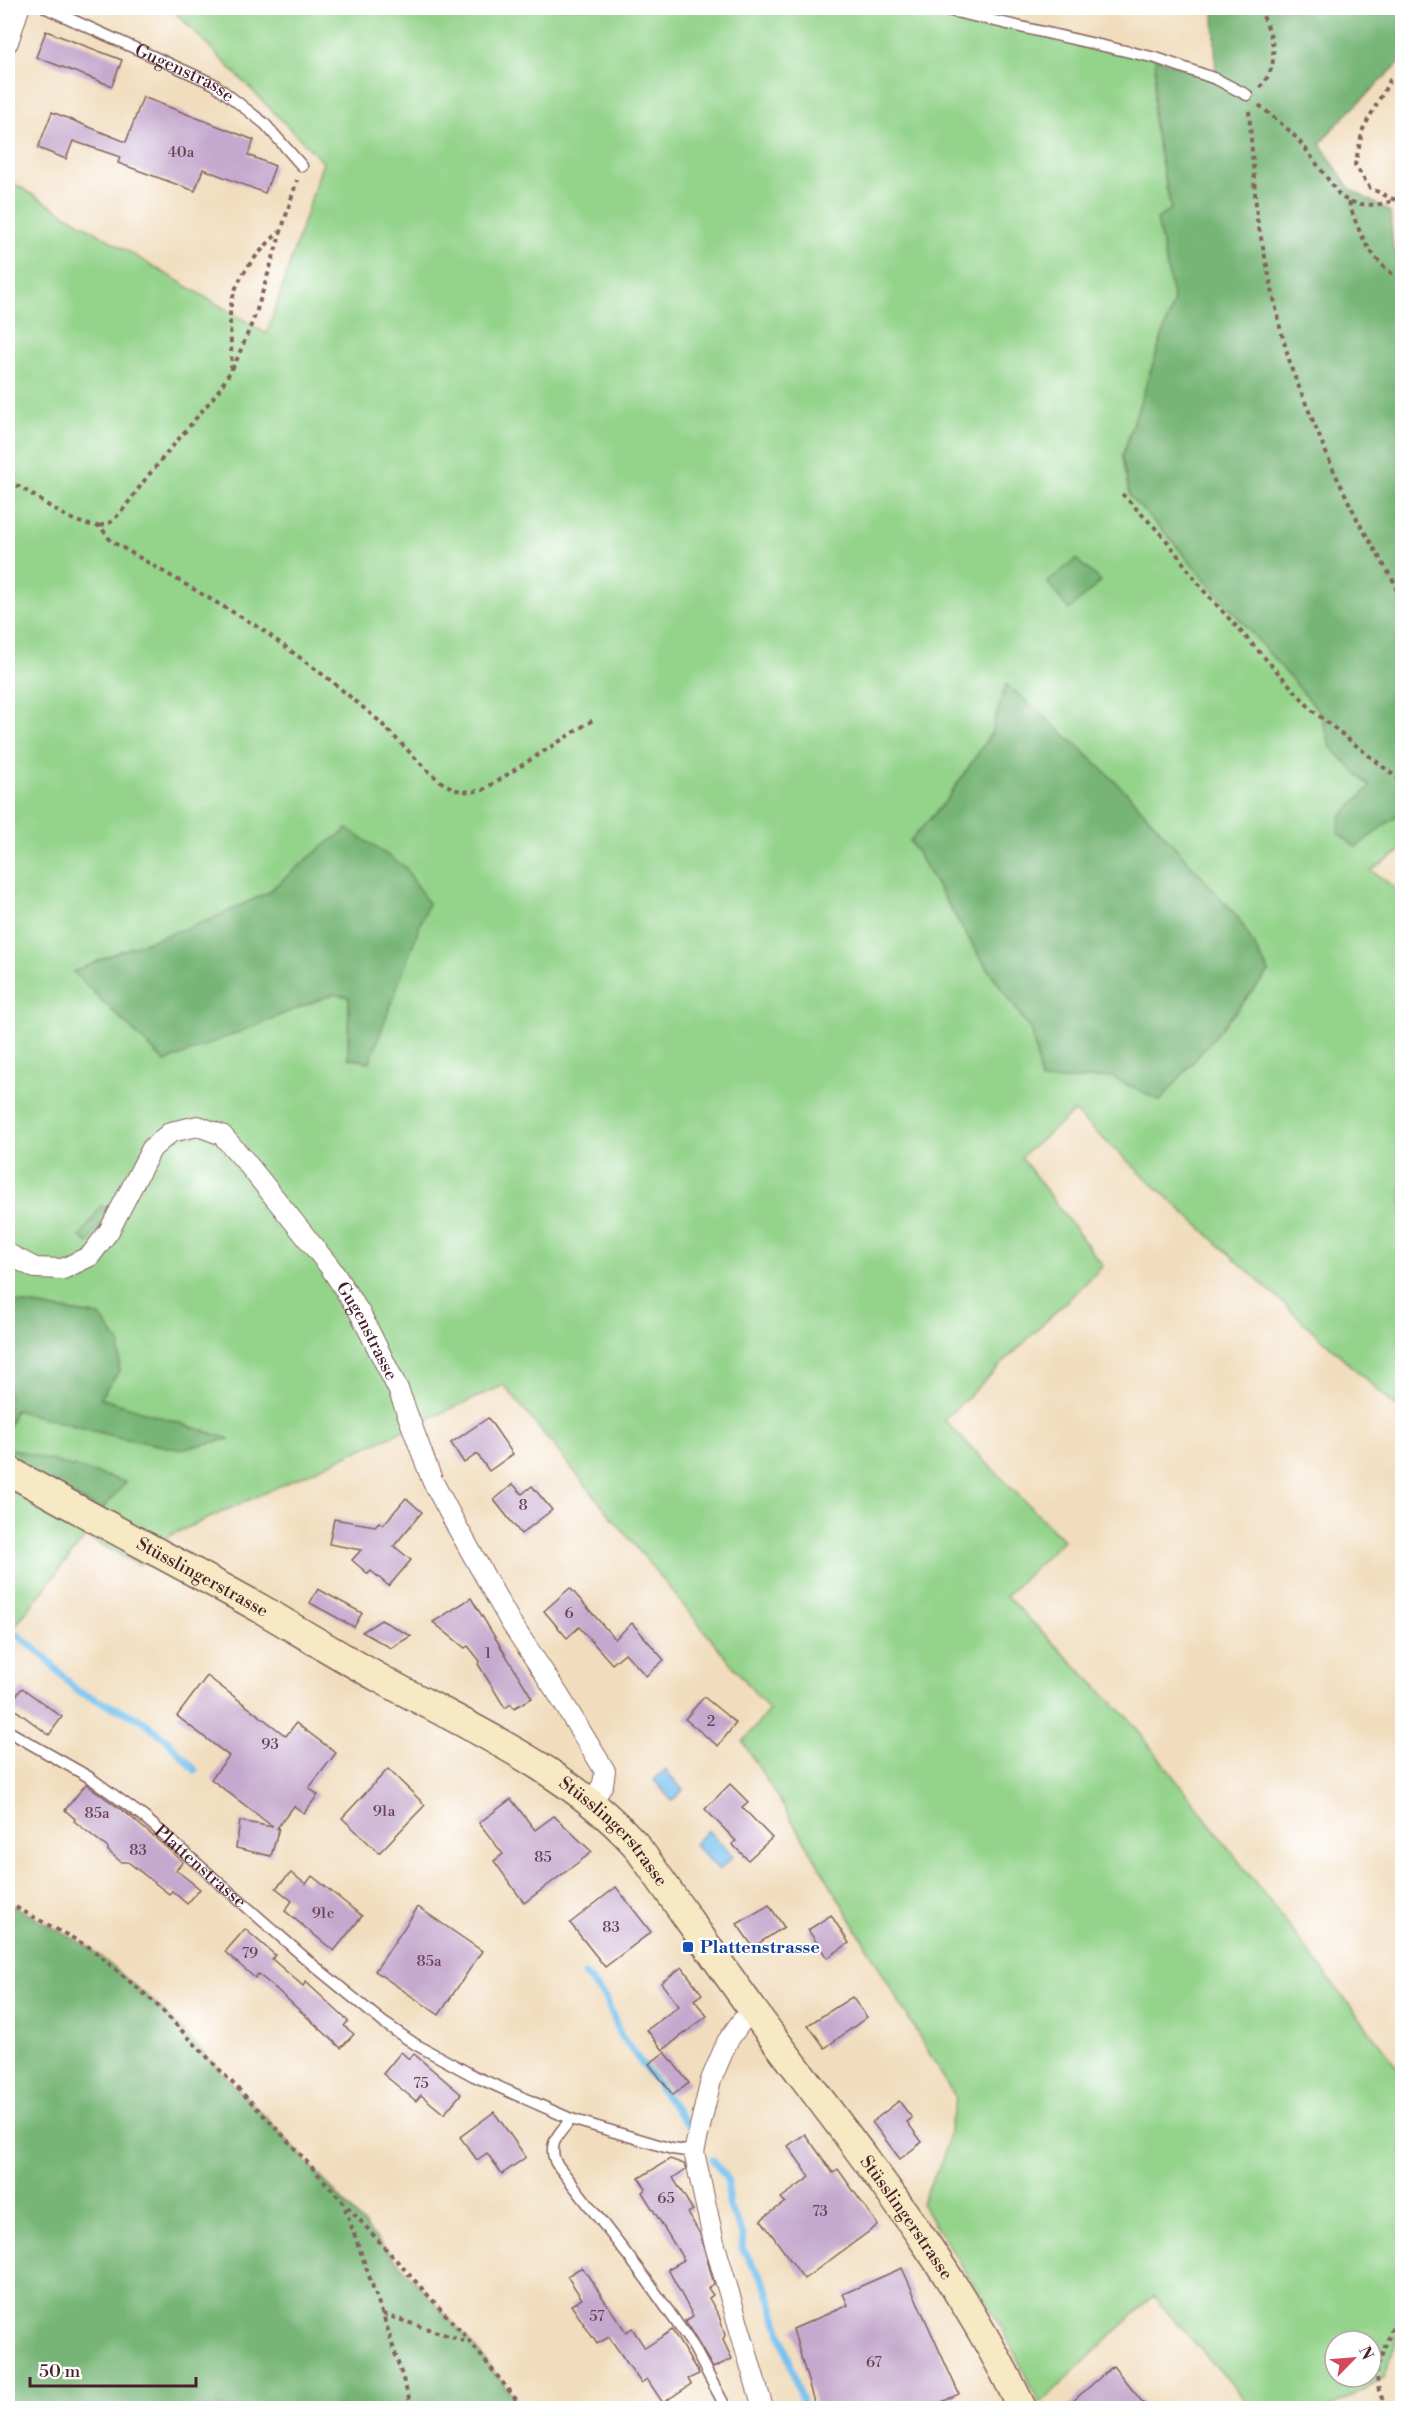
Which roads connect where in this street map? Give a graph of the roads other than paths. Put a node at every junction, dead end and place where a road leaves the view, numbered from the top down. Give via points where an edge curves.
1 (19, 8) edge
2 (46, 8) edge
3 (938, 8) edge
4 (8, 42) edge
5 (1247, 95) road end
6 (302, 165) road end
7 (8, 1254) edge
8 (8, 1470) edge
9 (8, 1731) edge
10 (592, 1803) junction
11 (754, 2012) junction
12 (571, 2119) junction
13 (694, 2152) junction
14 (726, 2409) edge
15 (763, 2409) edge
16 (1022, 2409) edge

1 - 4 street
2 - 6 lane, Gugenstrasse via 214,84 265,124
3 - 5 lane via 1156,58 1216,79
7 - 10 street, Gugenstrasse via 34,1268 63,1269 90,1256 109,1231 152,1148 171,1132 198,1126 222,1135 330,1267 360,1313 398,1389 432,1480 456,1525 511,1623 605,1771 603,1784
8 - 10 street, Stüsslingerstrasse via 530,1761
9 - 12 lane, Plattenstrasse via 89,1777 144,1817 392,2029 474,2076
10 - 11 street, Stüsslingerstrasse via 635,1844
11 - 13 street via 727,2042 711,2080
11 - 16 street, Stüsslingerstrasse via 850,2138 966,2302
12 - 13 lane, Plattenstrasse
12 - 14 lane via 554,2140 552,2153 556,2163 693,2346
13 - 15 street via 714,2242

